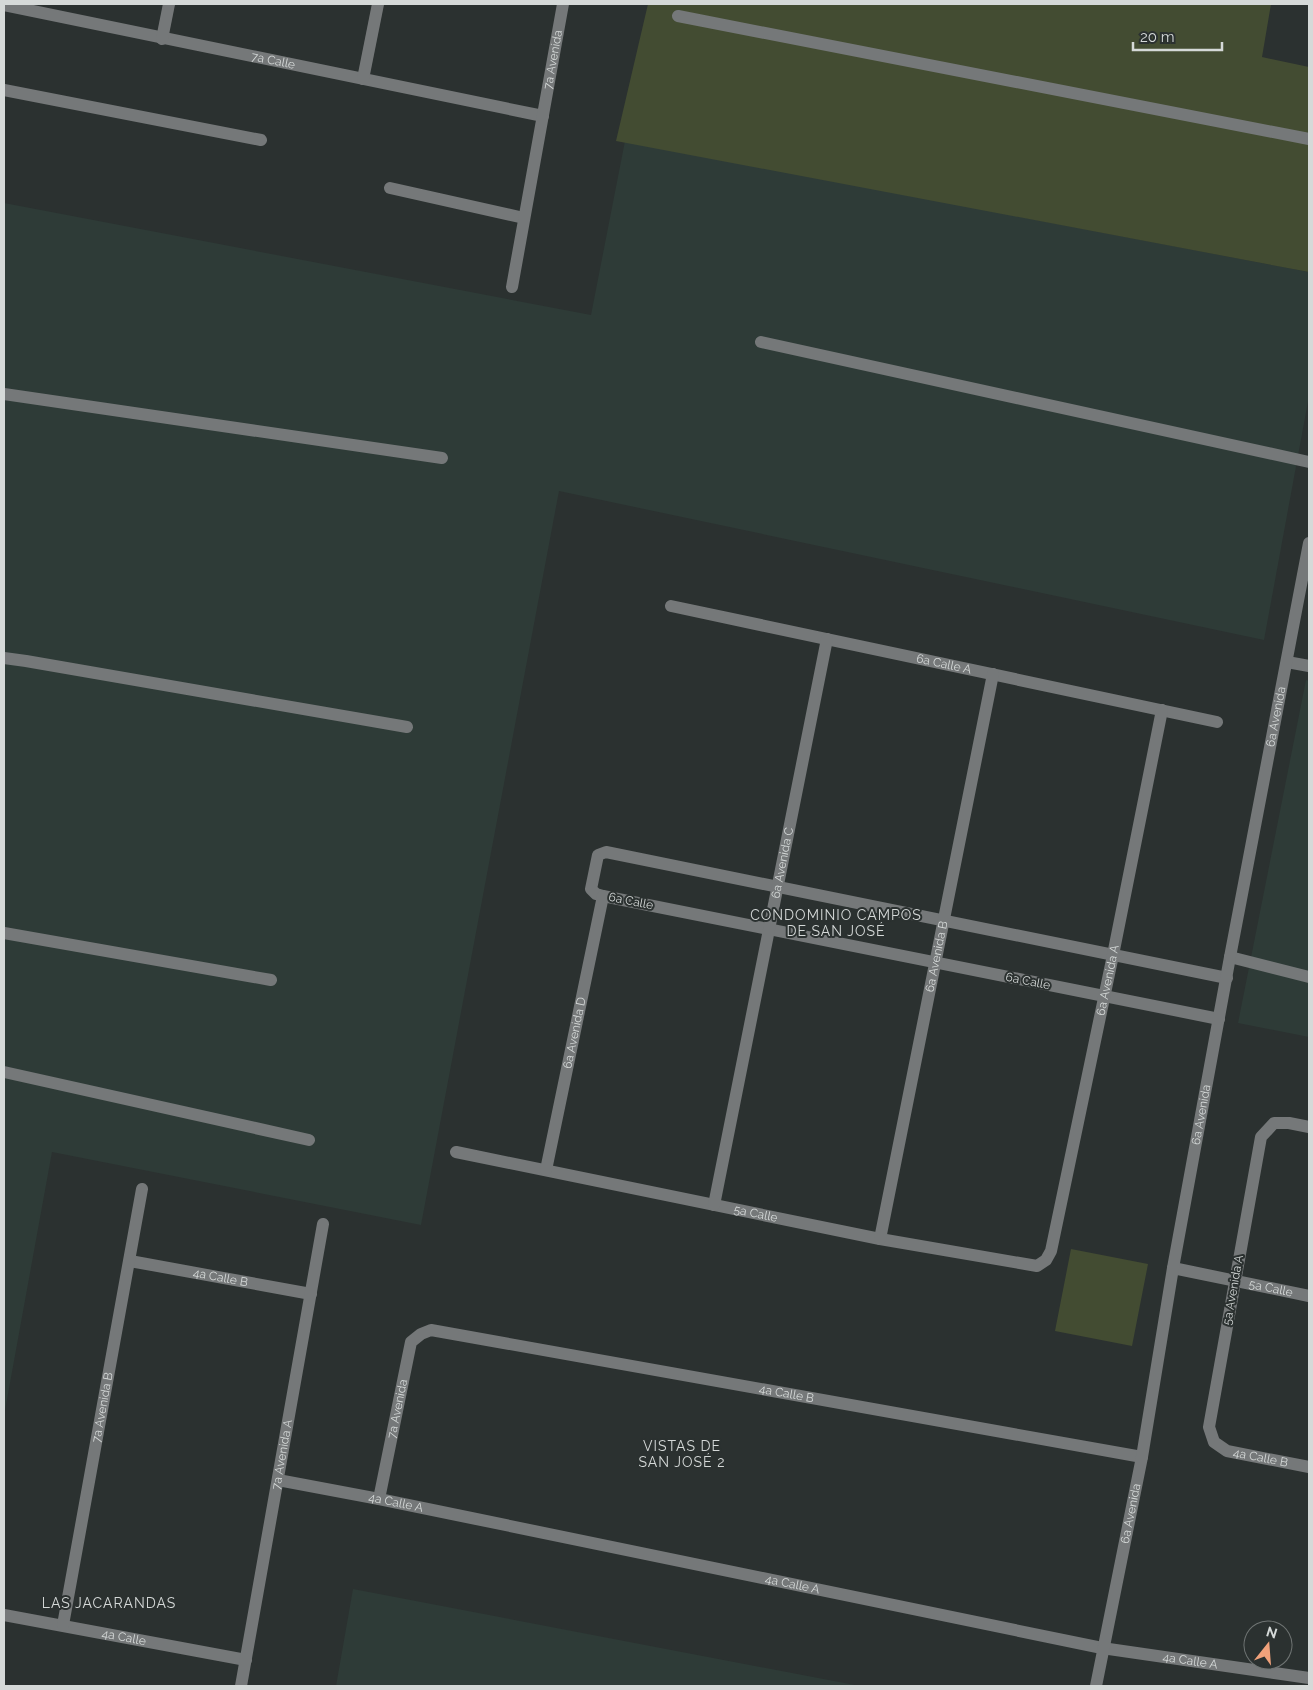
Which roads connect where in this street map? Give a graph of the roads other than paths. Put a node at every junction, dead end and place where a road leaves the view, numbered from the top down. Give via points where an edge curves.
1 (169, 4) edge
2 (378, 4) edge
3 (563, 4) edge
4 (4, 5) edge
5 (678, 16) dead end
6 (162, 39) junction
7 (363, 79) junction
8 (4, 90) edge
9 (543, 116) junction
10 (1309, 139) edge
11 (261, 140) dead end
12 (390, 188) dead end
13 (524, 218) junction
14 (512, 287) dead end
15 (762, 342) dead end
16 (4, 394) edge
17 (442, 458) dead end
18 (1309, 462) edge
19 (1309, 544) edge
20 (1305, 593) edge
21 (671, 606) dead end
22 (827, 639) junction
23 (4, 658) edge
24 (1286, 662) junction
25 (1309, 666) edge
26 (993, 674) junction
27 (1162, 710) junction
28 (1217, 722) dead end
29 (407, 727) dead end
30 (777, 888) junction
31 (603, 896) junction
32 (944, 921) junction
33 (769, 929) junction
34 (4, 933) edge
35 (1113, 955) junction
36 (1230, 957) junction
37 (936, 962) junction
38 (1309, 976) edge
39 (1227, 978) junction
40 (270, 980) dead end
41 (1105, 996) junction
42 (1219, 1019) junction
43 (4, 1072) edge
44 (1309, 1127) edge
45 (310, 1140) dead end
46 (456, 1152) dead end
47 (546, 1170) junction
48 (142, 1189) dead end
49 (714, 1205) junction
50 (323, 1224) dead end
51 (880, 1239) junction
52 (1052, 1251) joint
53 (130, 1261) junction
54 (1173, 1268) junction
55 (1235, 1281) junction
56 (311, 1294) junction
57 (1309, 1296) edge
58 (431, 1330) joint
59 (1214, 1442) joint
60 (1142, 1457) junction
61 (1309, 1467) edge
62 (278, 1480) junction
63 (379, 1499) junction
64 (4, 1615) edge
65 (63, 1625) junction
66 (1102, 1648) junction
67 (246, 1660) junction
68 (1309, 1678) edge
69 (241, 1686) edge
70 (1096, 1686) edge

1 - 6 street
2 - 7 street
3 - 9 street, 7a Avenida
4 - 6 street, 7a Calle
5 - 10 street
6 - 7 street, 7a Calle
7 - 9 street, 7a Calle
8 - 11 street
9 - 13 street, 7a Avenida
12 - 13 street
13 - 14 street, 7a Avenida
15 - 18 street
16 - 17 street
19 - 20 street, 6a Avenida
20 - 24 street, 6a Avenida
21 - 22 street, 6a Calle A
22 - 26 street, 6a Calle A
22 - 30 street, 6a Avenida C
23 - 29 street
24 - 25 street
24 - 36 street, 6a Avenida
26 - 27 street, 6a Calle A
26 - 32 street, 6a Avenida B
27 - 28 street, 6a Calle A
27 - 35 street, 6a Avenida A
30 - 31 street, 6a Calle via 606,852 598,855 591,884 591,889
30 - 32 street, 6a Calle
30 - 33 street, 6a Avenida C
31 - 33 street, 6a Calle
31 - 47 street, 6a Avenida D
32 - 35 street, 6a Calle
32 - 37 street, 6a Avenida B
33 - 37 street, 6a Calle
33 - 49 street, 6a Avenida C
34 - 40 street
35 - 39 street, 6a Calle
35 - 41 street, 6a Avenida A
36 - 38 street
36 - 39 street, 6a Avenida
37 - 41 street, 6a Calle
37 - 51 street, 6a Avenida B
39 - 42 street, 6a Avenida
41 - 42 street, 6a Calle
41 - 52 street, 6a Avenida A
42 - 54 street, 6a Avenida
43 - 45 street
44 - 55 street, 5a Avenida A via 1274,1123 1261,1137
46 - 47 street, 5a Calle
47 - 49 street, 5a Calle
48 - 53 street, 7a Avenida B
49 - 51 street, 5a Calle
50 - 56 street, 7a Avenida A
51 - 52 street, 5a Calle via 1037,1266
53 - 56 street, 4a Calle B
53 - 65 street, 7a Avenida B
54 - 55 street, 5a Calle
54 - 60 street, 6a Avenida
55 - 57 street, 5a Calle
55 - 59 street, 5a Avenida A via 1209,1427
56 - 62 street, 7a Avenida A
58 - 60 street, 4a Calle B
58 - 63 street, 7a Avenida via 412,1342
59 - 61 street, 4a Calle B via 1227,1451
60 - 66 street, 6a Avenida
62 - 63 street, 4a Calle A
62 - 67 street, 7a Avenida A
63 - 66 street, 4a Calle A
64 - 65 street, 4a Calle
65 - 67 street, 4a Calle
66 - 68 street, 4a Calle A
66 - 70 street, 6a Avenida
67 - 69 street, 7a Avenida A

